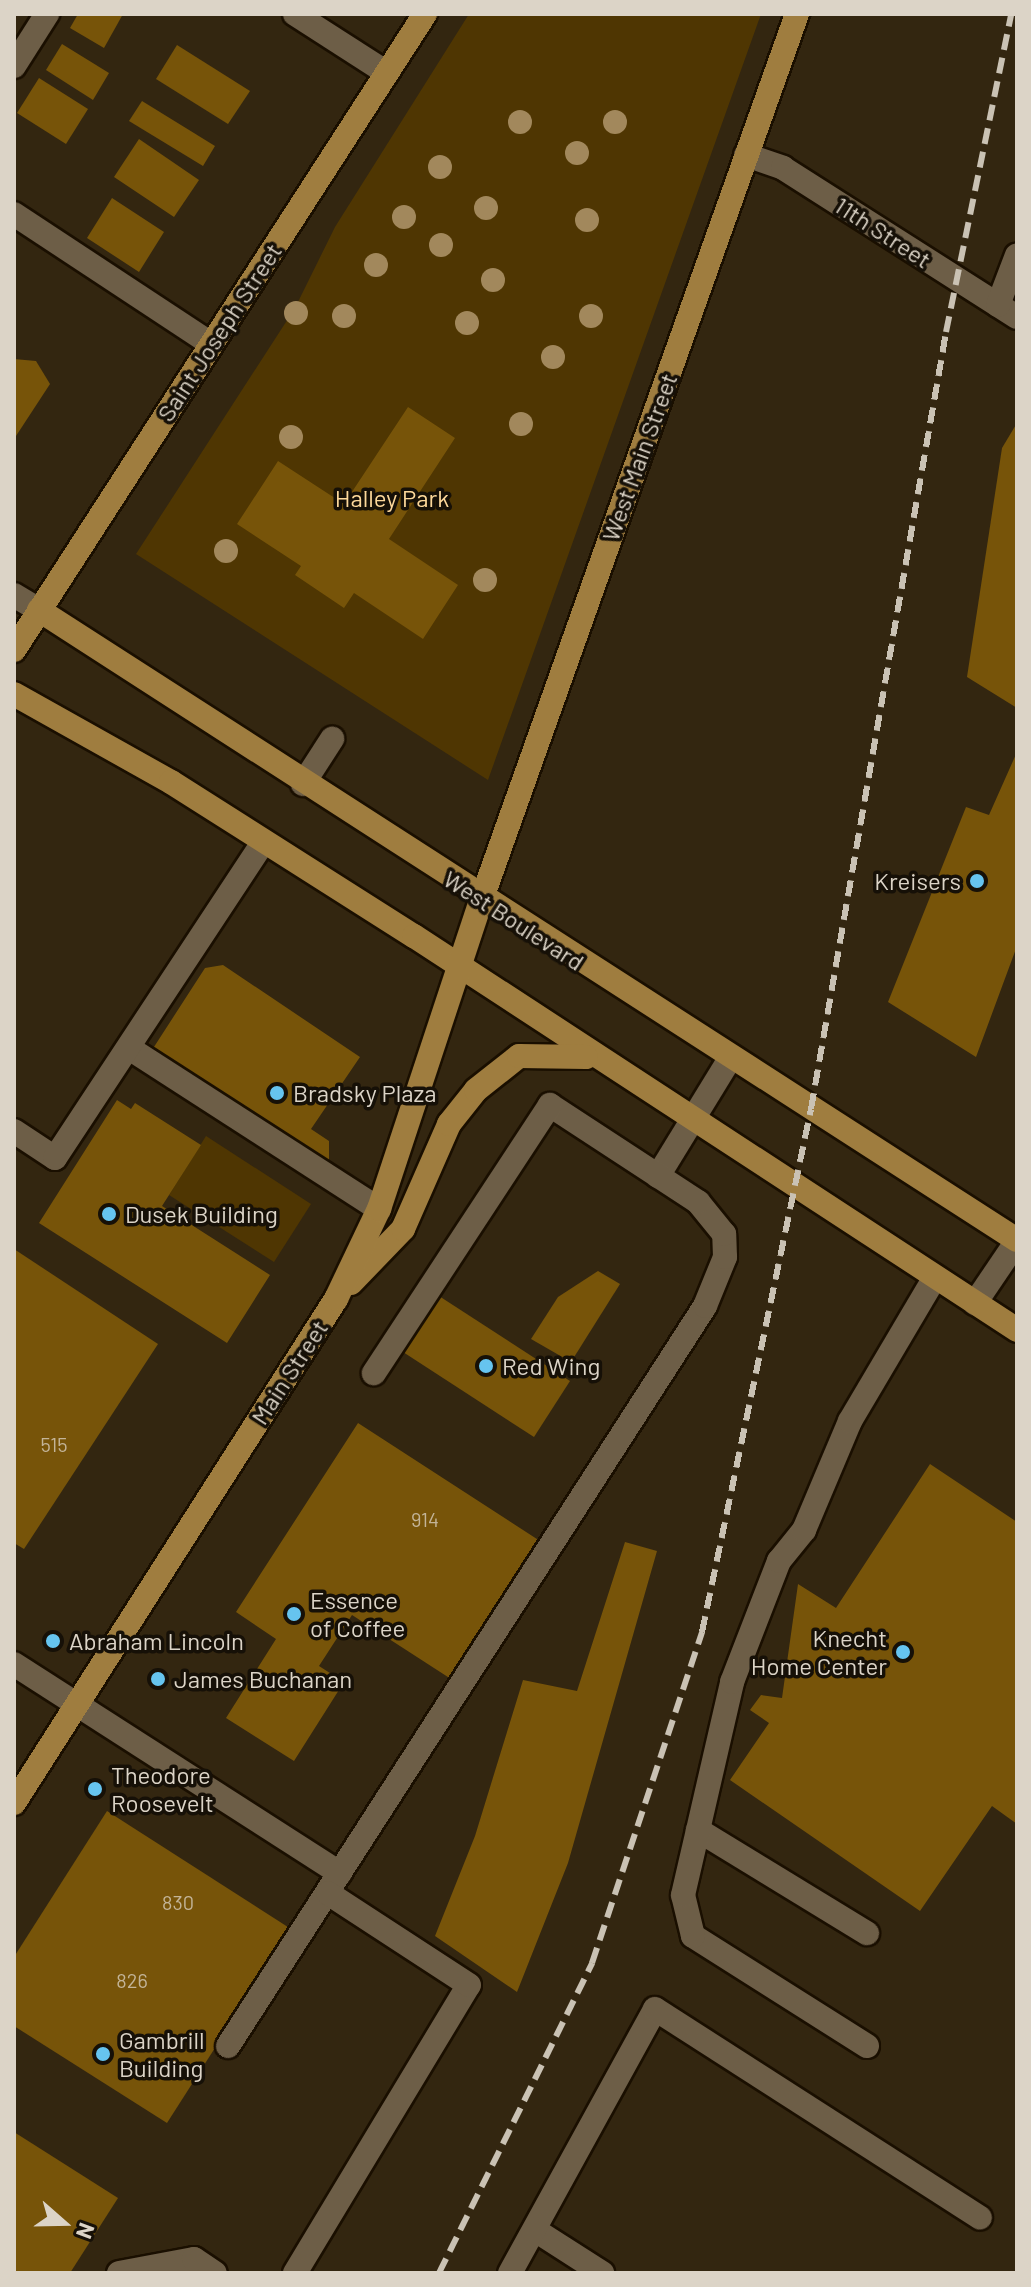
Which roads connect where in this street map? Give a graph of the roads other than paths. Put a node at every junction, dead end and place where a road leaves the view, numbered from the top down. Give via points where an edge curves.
1 (47, 14) edge
2 (295, 14) edge
3 (425, 14) edge
4 (797, 14) edge
5 (14, 66) edge
6 (387, 73) junction
7 (746, 155) junction
8 (14, 214) edge
9 (1017, 255) edge
10 (1008, 311) edge
11 (211, 344) junction
12 (14, 595) edge
13 (39, 610) junction
14 (14, 650) edge
15 (14, 694) edge
16 (332, 739) dead end
17 (303, 784) junction
18 (262, 844) junction
19 (481, 901) junction
20 (461, 968) junction
21 (129, 1048) junction
22 (731, 1057) junction
23 (596, 1060) junction
24 (692, 1121) junction
25 (14, 1131) edge
26 (658, 1176) junction
27 (379, 1209) junction
28 (1017, 1240) edge
29 (935, 1277) junction
30 (336, 1299) junction
31 (975, 1303) junction
32 (1017, 1330) edge
33 (374, 1373) dead end
34 (14, 1664) edge
35 (75, 1704) junction
36 (14, 1803) edge
37 (698, 1830) junction
38 (334, 1883) junction
39 (867, 1933) dead end
40 (228, 2046) dead end
41 (867, 2046) dead end
42 (980, 2218) dead end
43 (535, 2230) junction
44 (119, 2273) edge
45 (215, 2273) edge
46 (295, 2273) edge
47 (510, 2273) edge
48 (602, 2273) edge

1 - 5 street
2 - 6 street
3 - 6 main road, Saint Joseph Street
4 - 7 main road, West Main Street
6 - 11 main road, Saint Joseph Street
7 - 10 street, 11th Street via 783,168
7 - 19 main road, West Main Street
8 - 11 street
9 - 10 street
11 - 13 main road, Saint Joseph Street
12 - 13 street, West Boulevard
13 - 14 main road, Saint Joseph Street
13 - 17 main road, West Boulevard
15 - 18 main road via 171,782
16 - 17 street
17 - 19 main road, West Boulevard
18 - 20 main road
18 - 21 street
19 - 20 main road, Main Street
19 - 22 main road, West Boulevard
20 - 23 main road
20 - 27 main road, Main Street
21 - 25 street via 55,1158
21 - 27 street
22 - 24 street
22 - 28 main road, West Boulevard
23 - 24 main road
23 - 30 main road via 543,1052 497,1069 449,1124 403,1229
24 - 26 street
24 - 29 main road
26 - 33 street via 550,1105
26 - 38 street via 715,1218 725,1245 719,1278
27 - 30 main road, Main Street
28 - 31 street
29 - 31 main road
29 - 37 street via 850,1421 804,1530 779,1561 732,1682
30 - 35 main road, Main Street
31 - 32 main road
34 - 35 street
35 - 36 main road, Main Street
35 - 38 street
37 - 39 street
37 - 41 street via 683,1895 693,1936
38 - 40 street
38 - 46 street via 469,1985
42 - 43 street via 655,2009
43 - 47 street
43 - 48 street
44 - 45 street via 194,2259

